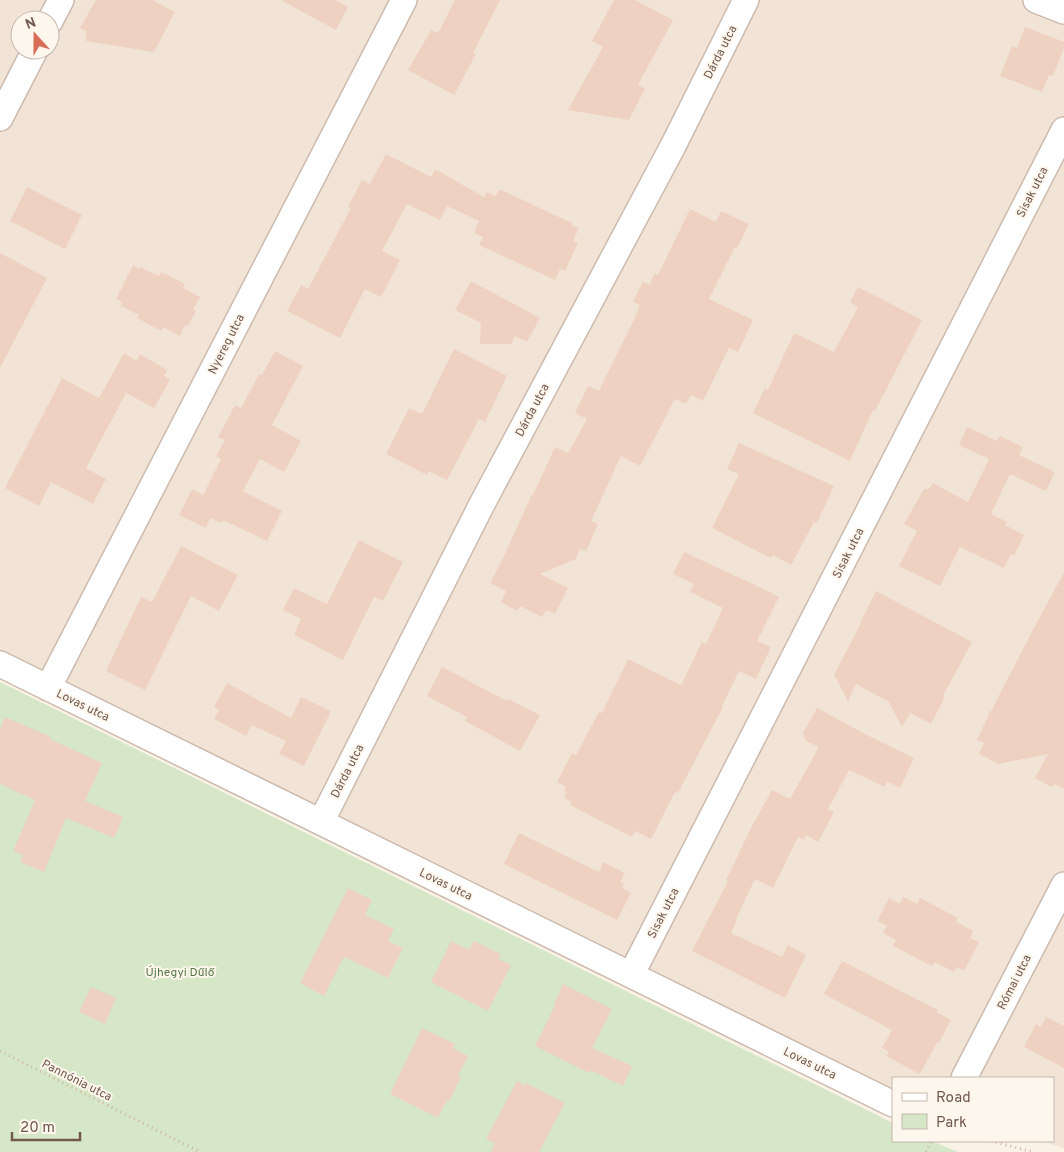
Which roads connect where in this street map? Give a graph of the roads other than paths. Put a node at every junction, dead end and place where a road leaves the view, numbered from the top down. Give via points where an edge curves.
1 (404, 0) edge
2 (746, 0) edge
3 (1036, 0) edge
4 (1064, 10) edge
5 (30, 60) edge
6 (0, 118) edge
7 (1064, 130) edge
8 (0, 664) edge
9 (48, 688) junction
10 (321, 822) junction
11 (1064, 885) edge
12 (631, 975) junction
13 (965, 1077) edge
14 (892, 1104) edge

1 - 9 street, Nyereg utca
2 - 10 street, Dárda utca via 673,146 482,504
3 - 4 street
5 - 6 street
7 - 12 street, Sisak utca
8 - 9 street, Lovas utca
9 - 10 street, Lovas utca
10 - 12 street, Lovas utca
11 - 13 street, Római utca
12 - 14 street, Lovas utca

